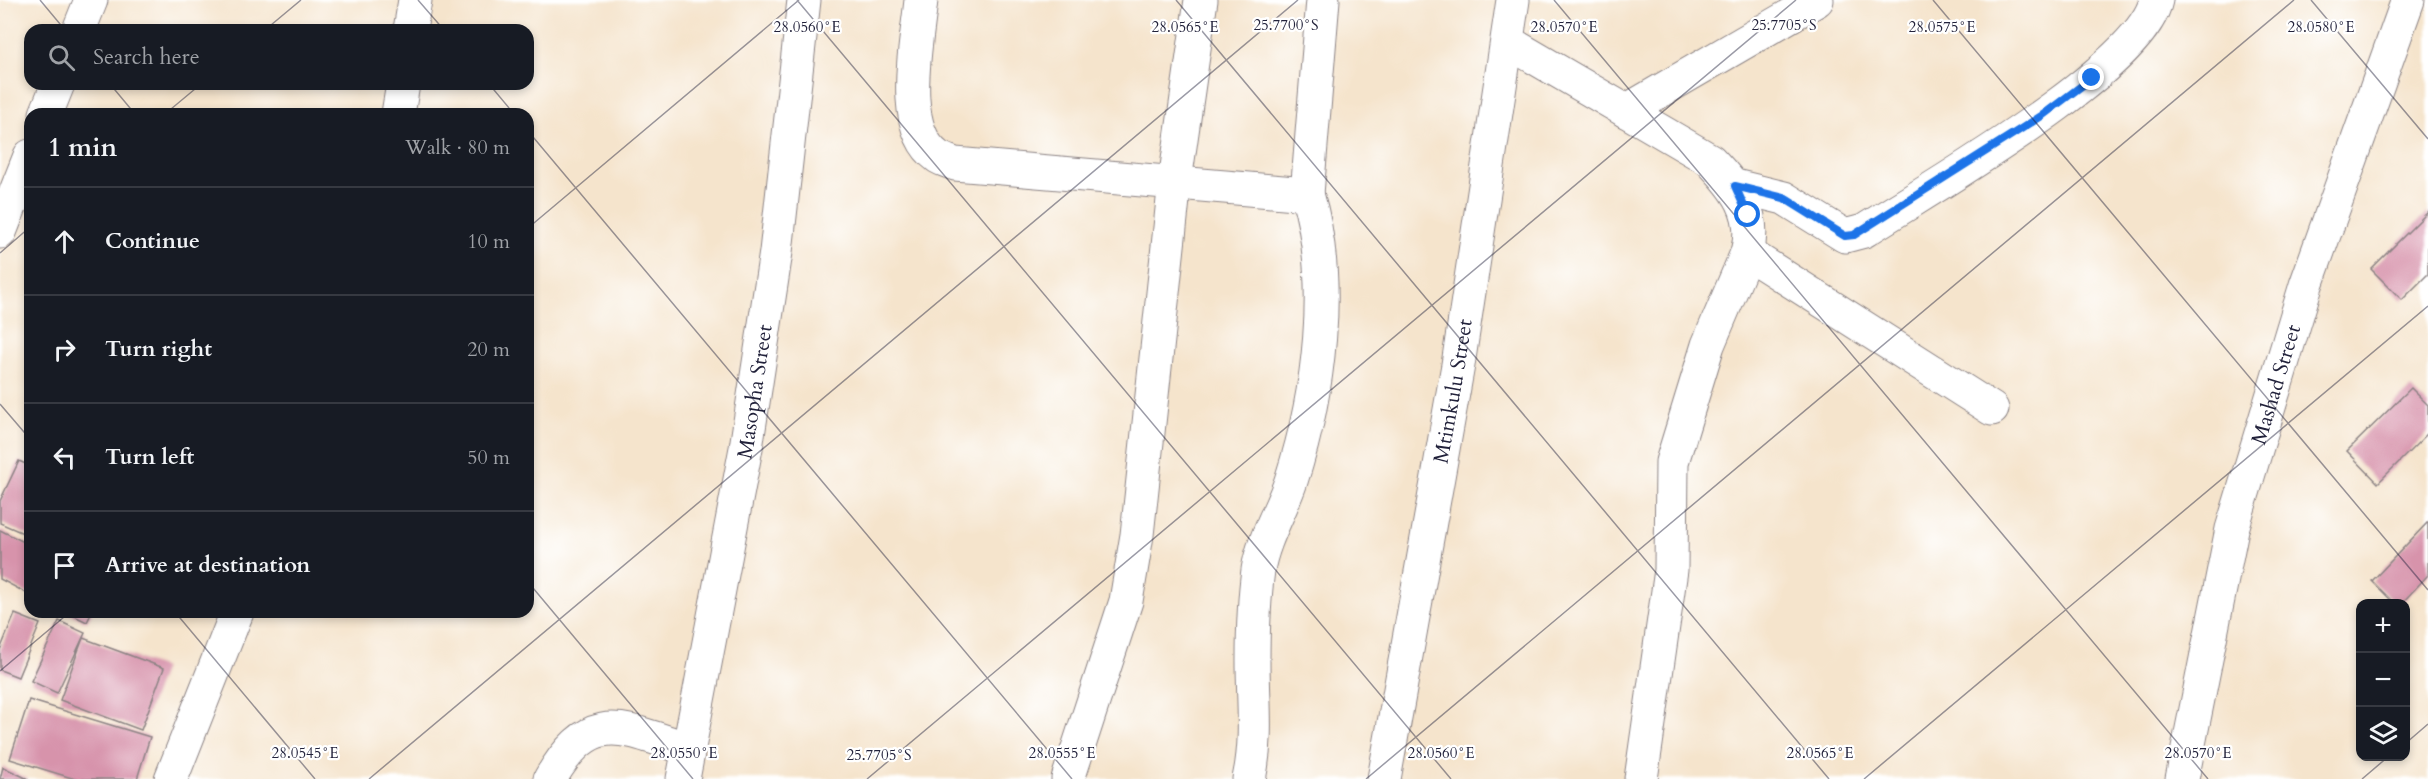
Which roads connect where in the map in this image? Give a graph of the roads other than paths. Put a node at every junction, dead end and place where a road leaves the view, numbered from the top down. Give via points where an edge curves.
1 (91, 0) edge
2 (415, 0) edge
3 (804, 0) edge
4 (921, 0) edge
5 (1201, 0) edge
6 (1323, 0) edge
7 (1510, 0) edge
8 (1817, 0) edge
9 (2156, 0) edge
10 (2408, 0) edge
11 (81, 24) edge
12 (411, 24) edge
13 (1508, 42) junction
14 (56, 90) edge
15 (402, 90) edge
16 (48, 108) edge
17 (399, 108) edge
18 (1626, 111) junction
19 (24, 171) edge
20 (1175, 181) junction
21 (1735, 186) junction
22 (1306, 194) junction
23 (0, 232) edge
24 (1747, 253) junction
25 (1992, 409) dead end
26 (235, 618) edge
27 (686, 764) edge
28 (171, 779) edge
29 (550, 779) edge
30 (1068, 779) edge
31 (1249, 779) edge
32 (1384, 779) edge
33 (1641, 779) edge
34 (2182, 779) edge

1 - 11 street
2 - 12 street
3 - 27 street, Masopha Street via 776,252 748,436
4 - 20 street via 912,98 915,123 938,157 955,164
5 - 20 street
6 - 22 street
7 - 13 street, Mtimkulu Street
8 - 18 street
9 - 21 street via 2145,27 2092,78 2043,115 1864,231 1845,236 1784,198
10 - 34 street, Mashad Street via 2306,285 2232,529
13 - 18 street
13 - 32 street, Mtimkulu Street via 1458,365
14 - 16 street
15 - 17 street
18 - 21 street via 1710,160
19 - 23 street
20 - 22 street
20 - 30 street via 1137,535 1126,601
21 - 24 street via 1748,215 1751,239
22 - 31 street via 1316,224 1322,319 1312,392 1291,480 1258,568 1253,661 1256,734
24 - 25 street
24 - 33 street via 1708,345 1672,462 1671,570
26 - 28 street
27 - 29 street via 621,729 602,728 584,736 565,754

